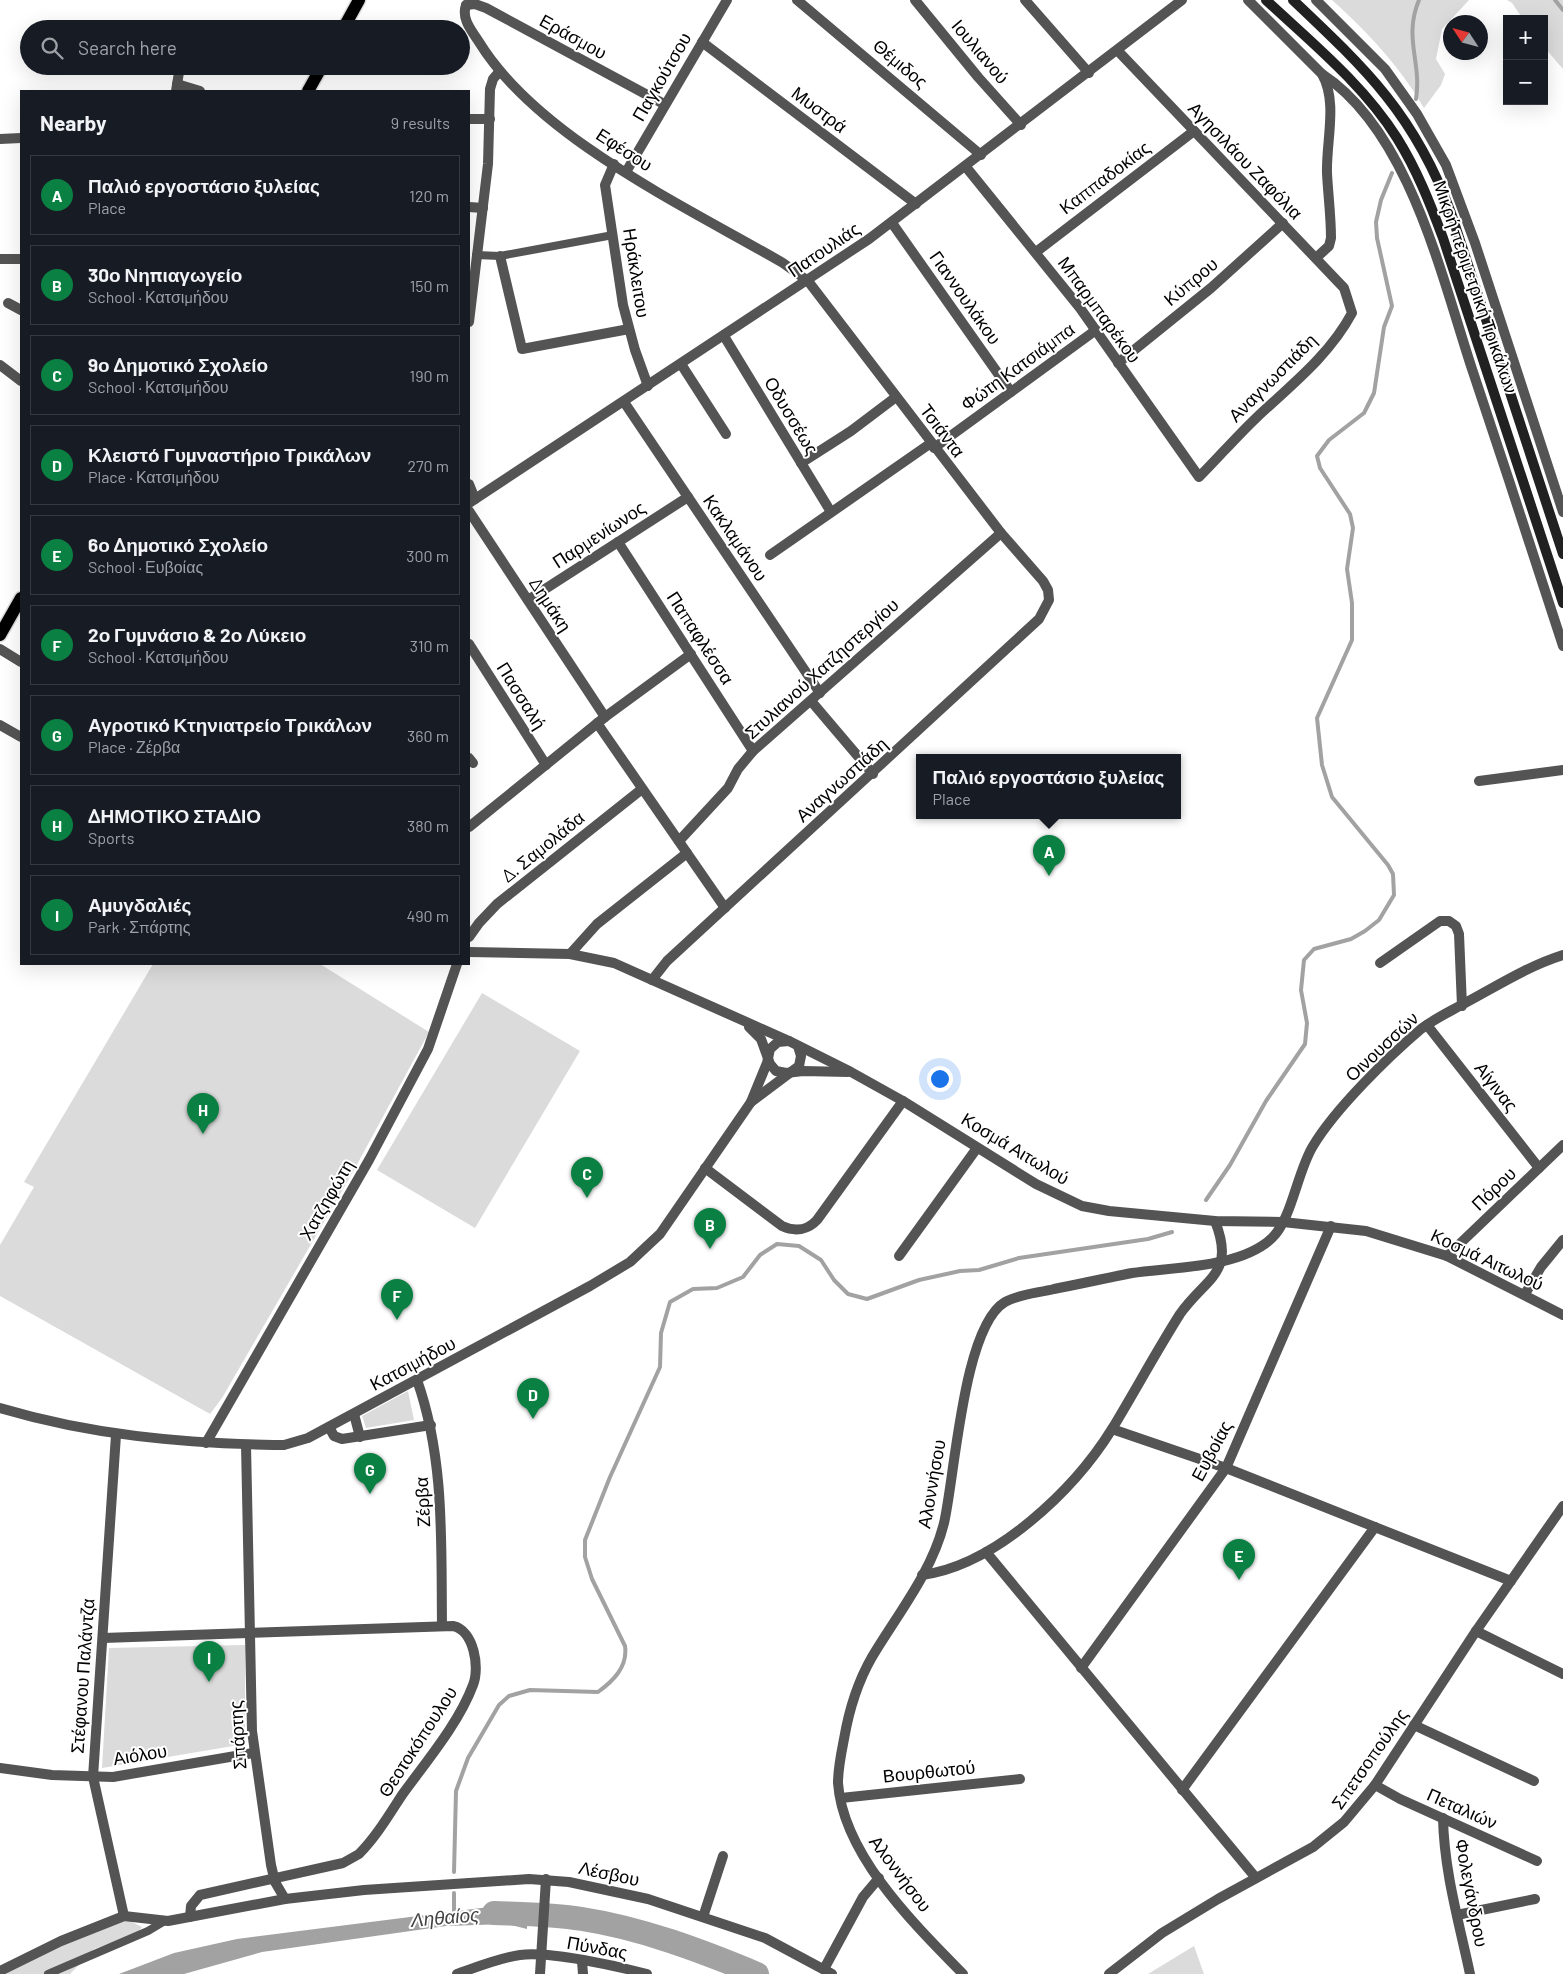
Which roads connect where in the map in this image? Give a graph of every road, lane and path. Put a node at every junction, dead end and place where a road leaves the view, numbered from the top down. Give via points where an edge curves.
1 (727, 0) edge
2 (797, 0) edge
3 (915, 0) edge
4 (1025, 0) edge
5 (1182, 0) edge
6 (1248, 0) edge
7 (1266, 0) edge
8 (1293, 0) edge
9 (1316, 0) edge
10 (355, 1) edge
11 (462, 2) edge
12 (347, 20) edge
13 (466, 20) edge
14 (470, 28) edge
15 (702, 42) junction
16 (1118, 51) junction
17 (499, 72) junction
18 (1089, 73) junction
19 (1322, 74) junction
20 (178, 75) edge
21 (317, 75) edge
22 (176, 88) edge
23 (192, 90) edge
24 (309, 90) edge
25 (664, 104) junction
26 (470, 119) edge
27 (490, 119) junction
28 (1021, 125) junction
29 (1194, 131) junction
30 (0, 138) edge
31 (20, 138) edge
32 (981, 155) junction
33 (614, 164) junction
34 (966, 166) junction
35 (626, 172) junction
36 (916, 204) junction
37 (470, 207) edge
38 (483, 208) junction
39 (892, 223) junction
40 (1283, 224) junction
41 (613, 235) junction
42 (1036, 252) junction
43 (476, 255) junction
44 (500, 256) junction
45 (1316, 258) junction
46 (0, 259) edge
47 (20, 259) edge
48 (808, 281) junction
49 (1347, 294) joint
50 (470, 296) edge
51 (8, 303) dead end
52 (20, 309) edge
53 (629, 329) junction
54 (1096, 330) junction
55 (724, 336) junction
56 (1118, 363) junction
57 (681, 364) junction
58 (0, 365) edge
59 (20, 380) edge
60 (648, 386) junction
61 (1011, 392) junction
62 (896, 397) junction
63 (624, 402) junction
64 (726, 434) dead end
65 (932, 445) junction
66 (801, 463) junction
67 (1199, 477) joint
68 (688, 497) junction
69 (472, 501) edge
70 (831, 512) junction
71 (1563, 512) edge
72 (470, 513) edge
73 (1000, 533) junction
74 (618, 542) junction
75 (1563, 554) edge
76 (770, 555) dead end
77 (20, 600) edge
78 (528, 600) junction
79 (1049, 600) joint
80 (1563, 603) edge
81 (0, 635) edge
82 (470, 646) edge
83 (1563, 646) edge
84 (0, 649) edge
85 (691, 654) junction
86 (20, 661) edge
87 (820, 692) junction
88 (811, 701) junction
89 (605, 717) junction
90 (597, 724) junction
91 (0, 725) edge
92 (20, 736) edge
93 (754, 751) junction
94 (546, 765) junction
95 (1563, 770) edge
96 (874, 774) junction
97 (1479, 781) dead end
98 (642, 789) junction
99 (470, 826) edge
100 (679, 841) junction
101 (687, 853) junction
102 (725, 908) junction
103 (470, 936) edge
104 (470, 952) edge
105 (570, 954) junction
106 (1563, 955) edge
107 (1380, 963) dead end
108 (458, 965) edge
109 (652, 980) junction
110 (1462, 1006) junction
111 (743, 1021) junction
112 (1426, 1025) junction
113 (793, 1044) junction
114 (768, 1059) junction
115 (791, 1072) junction
116 (851, 1072) junction
117 (903, 1101) junction
118 (751, 1102) junction
119 (1563, 1145) edge
120 (977, 1148) junction
121 (705, 1168) junction
122 (1539, 1168) junction
123 (1215, 1221) junction
124 (1283, 1222) junction
125 (1331, 1226) junction
126 (1563, 1240) edge
127 (898, 1256) dead end
128 (1447, 1256) junction
129 (1222, 1261) junction
130 (1525, 1294) junction
131 (1563, 1315) edge
132 (417, 1380) junction
133 (0, 1408) edge
134 (354, 1414) junction
135 (431, 1425) junction
136 (329, 1428) junction
137 (1112, 1429) junction
138 (116, 1435) junction
139 (360, 1437) junction
140 (206, 1443) junction
141 (246, 1445) junction
142 (1226, 1468) junction
143 (1563, 1506) edge
144 (1375, 1527) junction
145 (986, 1552) junction
146 (922, 1575) junction
147 (1511, 1581) junction
148 (442, 1626) junction
149 (1476, 1631) junction
150 (250, 1633) junction
151 (103, 1638) junction
152 (1081, 1668) junction
153 (1563, 1674) edge
154 (1414, 1725) junction
155 (254, 1753) junction
156 (0, 1768) edge
157 (93, 1777) junction
158 (1020, 1779) dead end
159 (1534, 1781) dead end
160 (1375, 1785) junction
161 (1182, 1790) junction
162 (841, 1798) junction
163 (1443, 1818) junction
164 (723, 1856) dead end
165 (1537, 1861) dead end
166 (879, 1878) junction
167 (1256, 1878) junction
168 (274, 1879) junction
169 (545, 1882) junction
170 (1535, 1899) dead end
171 (285, 1900) junction
172 (1457, 1915) junction
173 (124, 1916) junction
174 (190, 1917) junction
175 (703, 1918) junction
176 (163, 1922) junction
177 (541, 1955) junction
178 (582, 1961) junction
179 (0, 1971) edge
180 (828, 1972) edge
181 (48, 1974) edge
182 (457, 1974) edge
183 (540, 1974) edge
184 (584, 1974) edge
185 (647, 1974) edge
186 (963, 1974) edge
187 (1109, 1974) edge
188 (1470, 1974) edge

1 - 15 street, Παγκούτσου
2 - 32 street, Θέμιδος
3 - 28 street, Ιουλιανού
4 - 18 street
5 - 16 street, Πατουλιάς
6 - 19 street
7 - 80 main road, Μικρή περιμετρική Τρικάλων via 1376,109 1421,180 1446,246
8 - 75 main road, Μικρή περιμετρική Τρικάλων via 1381,88 1402,115 1427,158 1450,212
9 - 71 street via 1385,69 1417,114 1446,165 1478,252
10 - 12 main road
11 - 13 street, Εφέσου
11 - 25 street, Εράσμου via 486,8
14 - 17 street, Εφέσου
15 - 25 street, Παγκούτσου
15 - 36 street, Μυστρά
16 - 18 street, Πατουλιάς
16 - 29 street, Αγησιλάου Ζαφόλια
17 - 27 street via 490,85
17 - 33 street, Εφέσου via 535,107
18 - 28 street, Πατουλιάς
19 - 45 street via 1330,96 1327,164 1331,238 1329,246
19 - 83 street via 1366,117 1392,155 1412,193
20 - 22 street
21 - 24 main road
22 - 23 street
25 - 35 street, Παγκούτσου
26 - 27 street
27 - 38 street
28 - 32 street, Πατουλιάς
29 - 40 street, Αγησιλάου Ζαφόλια
29 - 42 street, Καππαδοκίας
30 - 31 street
32 - 34 street, Πατουλιάς
33 - 35 street, Εφέσου
33 - 41 street, Ηράκλειτου via 605,185
34 - 36 street, Πατουλιάς
34 - 42 street, Μπαρμπαρέκου
35 - 48 street, Εφέσου via 783,263
36 - 39 street, Πατουλιάς
37 - 38 street
38 - 43 street
39 - 48 street, Πατουλιάς
39 - 61 street, Γιαννουλάκου
40 - 45 street, Αγησιλάου Ζαφόλια
40 - 56 street, Κύπρου via 1211,288
41 - 44 street
41 - 53 street, Ηράκλειτου
42 - 54 street, Μπαρμπαρέκου
43 - 44 street
43 - 50 street
44 - 53 street via 522,349
45 - 49 street, Αγησιλάου Ζαφόλια
46 - 47 street
48 - 55 street, Πατουλιάς
48 - 62 street, Τσιάντα
49 - 67 street, Αναγνωστιάδη via 1352,313 1342,331 1320,358
51 - 52 street
53 - 60 street, Ηράκλειτου
54 - 56 street, Μπαρμπαρέκου
54 - 61 street, Φώτη Κατσιάμπα
55 - 57 street, Πατουλιάς
55 - 66 street, Οδυσσέως
56 - 67 street, Μπαρμπαρέκου
57 - 60 street, Πατουλιάς
57 - 64 street
58 - 59 street
60 - 63 street, Πατουλιάς
61 - 65 street, Φώτη Κατσιάμπα
62 - 65 street, Τσιάντα
62 - 66 street
63 - 68 street, Κακλαμάνου
63 - 69 street, Πατουλιάς
65 - 70 street, Φώτη Κατσιάμπα
65 - 73 street, Τσιάντα
66 - 70 street, Οδυσσέως
68 - 74 street, Παρμενίωνος
68 - 87 street, Κακλαμάνου
70 - 76 street, Φώτη Κατσιάμπα
72 - 78 street, Δημάκη
73 - 79 street, Τσιάντα via 1043,581
73 - 87 street, Στυλιανού Χατζηστεργίου
74 - 78 street, Παρμενίωνος
74 - 85 street, Παπαφλέσσα
77 - 81 main road
78 - 89 street, Δημάκη
79 - 96 street, Αναγνωστιάδη via 1039,620
82 - 94 street, Πασσαλή
84 - 86 street
85 - 89 street
85 - 93 street, Παπαφλέσσα
87 - 88 street, Στυλιανού Χατζηστεργίου
88 - 93 street, Στυλιανού Χατζηστεργίου
88 - 96 street
89 - 90 street
90 - 94 street
90 - 98 street
91 - 92 street
93 - 100 street, Στυλιανού Χατζηστεργίου via 738,769 728,788
94 - 99 street
95 - 97 street
96 - 102 street, Αναγνωστιάδη
98 - 100 street
98 - 103 street, Δ. Σαμολάδα via 498,904
100 - 101 street
101 - 102 street
101 - 105 street via 597,924
102 - 109 street, Αναγνωστιάδη via 667,961
104 - 105 street, Κοσμά Αιτωλού
105 - 109 street, Κοσμά Αιτωλού via 598,958
106 - 110 street, Οινουσσών via 1539,963
107 - 110 street via 1440,921 1449,921 1459,934
108 - 140 street, Χατζηφώτη via 428,1049 369,1160
109 - 111 street, Κοσμά Αιτωλού
110 - 112 street, Οινουσσών
111 - 113 street, Κοσμά Αιτωλού
111 - 114 street via 761,1039
112 - 122 street, Αίγινας
112 - 124 street, Οινουσσών via 1375,1073 1327,1126 1303,1164
113 - 114 street via 778,1042
113 - 115 street via 801,1061
113 - 116 street, Κοσμά Αιτωλού
114 - 115 street via 776,1071
114 - 118 street
115 - 116 street
115 - 118 street
116 - 117 street, Κοσμά Αιτωλού
117 - 120 street, Κοσμά Αιτωλού
117 - 121 street via 818,1220 806,1228 782,1226
118 - 121 street, Κατσιμήδου
119 - 122 street, Πόρου
120 - 123 street, Κοσμά Αιτωλού via 1082,1206 1109,1212
120 - 127 street
121 - 132 street, Κατσιμήδου via 660,1234 630,1262
122 - 128 street, Πόρου
123 - 124 street, Κοσμά Αιτωλού
123 - 129 street via 1223,1246
124 - 125 street, Κοσμά Αιτωλού
124 - 129 street, Αλοννήσου via 1265,1244
125 - 128 street, Κοσμά Αιτωλού via 1366,1231
125 - 142 street, Ευβοίας
126 - 130 street
128 - 130 street, Κοσμά Αιτωλού
129 - 137 street via 1216,1274 1180,1314
129 - 146 street, Αλοννήσου via 1128,1274 1034,1293 998,1307 979,1343 956,1437 944,1523
130 - 131 street, Κοσμά Αιτωλού
132 - 134 street, Κατσιμήδου
132 - 135 street, Ζέρβα
133 - 138 street, Κατσιμήδου
134 - 136 street, Κατσιμήδου
134 - 139 street
135 - 139 street
135 - 148 street, Ζέρβα via 437,1466
136 - 139 street via 338,1438
136 - 141 street, Κατσιμήδου via 284,1445
137 - 142 street
137 - 145 street via 1072,1480 1046,1506
138 - 140 street, Κατσιμήδου
138 - 151 street, Στέφανου Παλάντζα
140 - 141 street, Κατσιμήδου
141 - 150 street, Σπάρτης
142 - 144 street
142 - 152 street, Ευβοίας
143 - 147 street, Σπετσοπούλης
144 - 147 street
144 - 161 street
145 - 146 street via 955,1567
145 - 152 street
146 - 162 street, Αλοννήσου via 871,1659 852,1702 839,1764
147 - 149 street, Σπετσοπούλης
148 - 150 street, Θεοτοκόπουλου
148 - 168 street, Θεοτοκόπουλου via 456,1626 465,1633 473,1650 476,1672 470,1693 440,1742 359,1854 342,1863
149 - 153 street
149 - 154 street, Σπετσοπούλης
150 - 151 street, Θεοτοκόπουλου
150 - 155 street, Σπάρτης
151 - 157 street, Στέφανου Παλάντζα
152 - 161 street
154 - 159 street
154 - 160 street, Σπετσοπούλης
155 - 157 street, Αιόλου via 120,1776
155 - 168 street, Σπάρτης
156 - 157 street, Αιόλου
157 - 173 street, Στέφανου Παλάντζα
158 - 162 street, Βουρθωτού
160 - 163 street, Πεταλιών
160 - 167 street, Σπετσοπούλης via 1348,1818 1313,1848
161 - 167 street
162 - 166 street, Αλοννήσου via 854,1840
163 - 165 street, Πεταλιών
163 - 172 street, Φολεγάνδρου via 1444,1844
164 - 175 street
166 - 180 street via 863,1897
166 - 186 street, Αλοννήσου
167 - 187 street, Σπετσοπούλης via 1162,1933
168 - 171 street, Σπάρτης
168 - 174 street, Θεοτοκόπουλου via 200,1895 191,1906
169 - 171 street, Λέσβου via 507,1879 364,1890
169 - 175 street, Λέσβου via 627,1893
169 - 177 street
170 - 172 street
171 - 174 street, Λέσβου
172 - 188 street, Φολεγάνδρου
173 - 176 street, Λέσβου
173 - 179 street via 61,1941
174 - 176 street, Λέσβου
175 - 180 street, Λέσβου via 773,1942
176 - 181 street
177 - 178 street, Πύνδας
177 - 182 street, Πύνδας via 513,1957
177 - 183 street
178 - 184 street
178 - 185 street, Πύνδας

